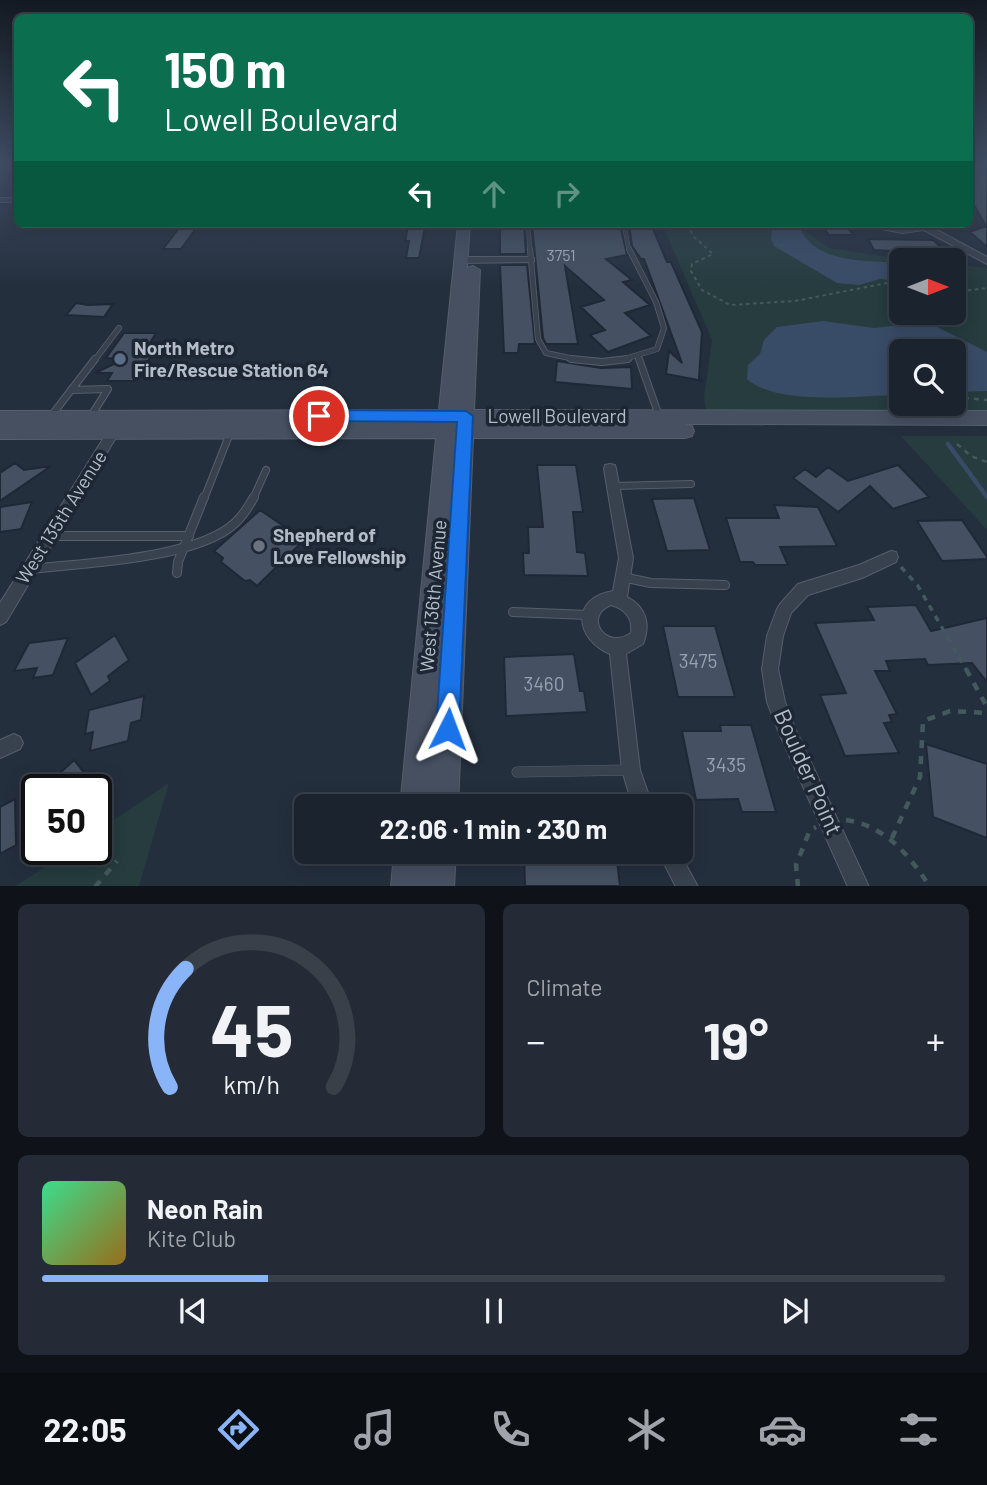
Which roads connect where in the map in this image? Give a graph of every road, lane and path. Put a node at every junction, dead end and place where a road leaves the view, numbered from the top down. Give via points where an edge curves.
1 (464, 228) edge
2 (475, 228) edge
3 (528, 228) edge
4 (625, 228) edge
5 (689, 228) edge
6 (888, 228) edge
7 (915, 228) edge
8 (927, 228) edge
9 (467, 256) junction
10 (531, 256) junction
11 (987, 261) edge
12 (889, 284) edge
13 (987, 288) edge
14 (966, 291) edge
15 (119, 328) dead end
16 (639, 359) junction
17 (71, 390) junction
18 (966, 398) edge
19 (987, 400) edge
20 (90, 417) junction
21 (660, 417) junction
22 (0, 418) edge
23 (50, 418) junction
24 (987, 418) edge
25 (118, 424) junction
26 (456, 424) junction
27 (230, 431) junction
28 (987, 431) edge
29 (0, 432) edge
30 (957, 444) dead end
31 (987, 462) edge
32 (610, 469) dead end
33 (266, 470) dead end
34 (691, 484) dead end
35 (614, 486) junction
36 (49, 536) junction
37 (188, 536) junction
38 (184, 548) junction
39 (891, 557) joint
40 (28, 570) junction
41 (177, 573) dead end
42 (622, 577) junction
43 (724, 585) dead end
44 (619, 600) junction
45 (513, 612) dead end
46 (589, 615) junction
47 (0, 617) edge
48 (617, 648) junction
49 (987, 707) edge
50 (987, 713) edge
51 (631, 770) junction
52 (516, 772) dead end
53 (416, 794) edge
54 (443, 794) edge
55 (639, 794) edge
56 (117, 862) dead end
57 (409, 864) edge
58 (440, 864) edge
59 (675, 864) edge
60 (96, 886) edge
61 (407, 886) edge
62 (439, 886) edge
63 (687, 886) edge
64 (859, 886) edge
65 (929, 886) edge

1 - 9 main road, West 136th Avenue
2 - 9 main road, West 136th Avenue
3 - 10 lane
4 - 16 lane via 630,256 644,276 664,328 657,349
5 - 12 path via 713,254 692,264 691,271 702,290 730,305 795,301
6 - 7 street
8 - 11 street
9 - 10 street
9 - 26 main road, West 136th Avenue
10 - 16 lane via 538,339 546,353 601,362
13 - 14 path
15 - 17 lane
16 - 21 lane
17 - 20 lane via 108,389
17 - 23 lane
18 - 19 path
20 - 23 main road, Lowell Boulevard
20 - 25 main road, Lowell Boulevard
21 - 24 main road, Lowell Boulevard
21 - 26 main road, Lowell Boulevard
22 - 23 main road, Lowell Boulevard
25 - 26 main road, Lowell Boulevard
25 - 27 main road, Lowell Boulevard
25 - 29 main road, Lowell Boulevard
25 - 36 street, West 135th Avenue
26 - 27 main road, Lowell Boulevard
26 - 28 main road, Lowell Boulevard
26 - 53 main road, West 136th Avenue
26 - 54 main road, West 136th Avenue
27 - 37 lane
30 - 31 path via 971,457
32 - 35 street
33 - 38 lane via 252,501 233,525
34 - 35 lane
35 - 42 street via 626,558
36 - 37 lane
36 - 40 street, West 135th Avenue
37 - 38 lane
38 - 40 lane
38 - 41 lane
39 - 49 path via 918,586
39 - 64 street, Boulder Point via 803,589 785,610 770,669 788,733
40 - 47 street, West 135th Avenue
42 - 43 lane via 651,583
42 - 44 street
44 - 46 street via 597,603
44 - 48 street via 638,615 640,631 632,643
45 - 46 lane
46 - 48 street via 596,637
48 - 51 street
50 - 65 path via 950,711 922,721 920,777 892,839
51 - 52 lane
51 - 55 street
56 - 60 path
57 - 61 main road
58 - 62 main road
59 - 63 street

